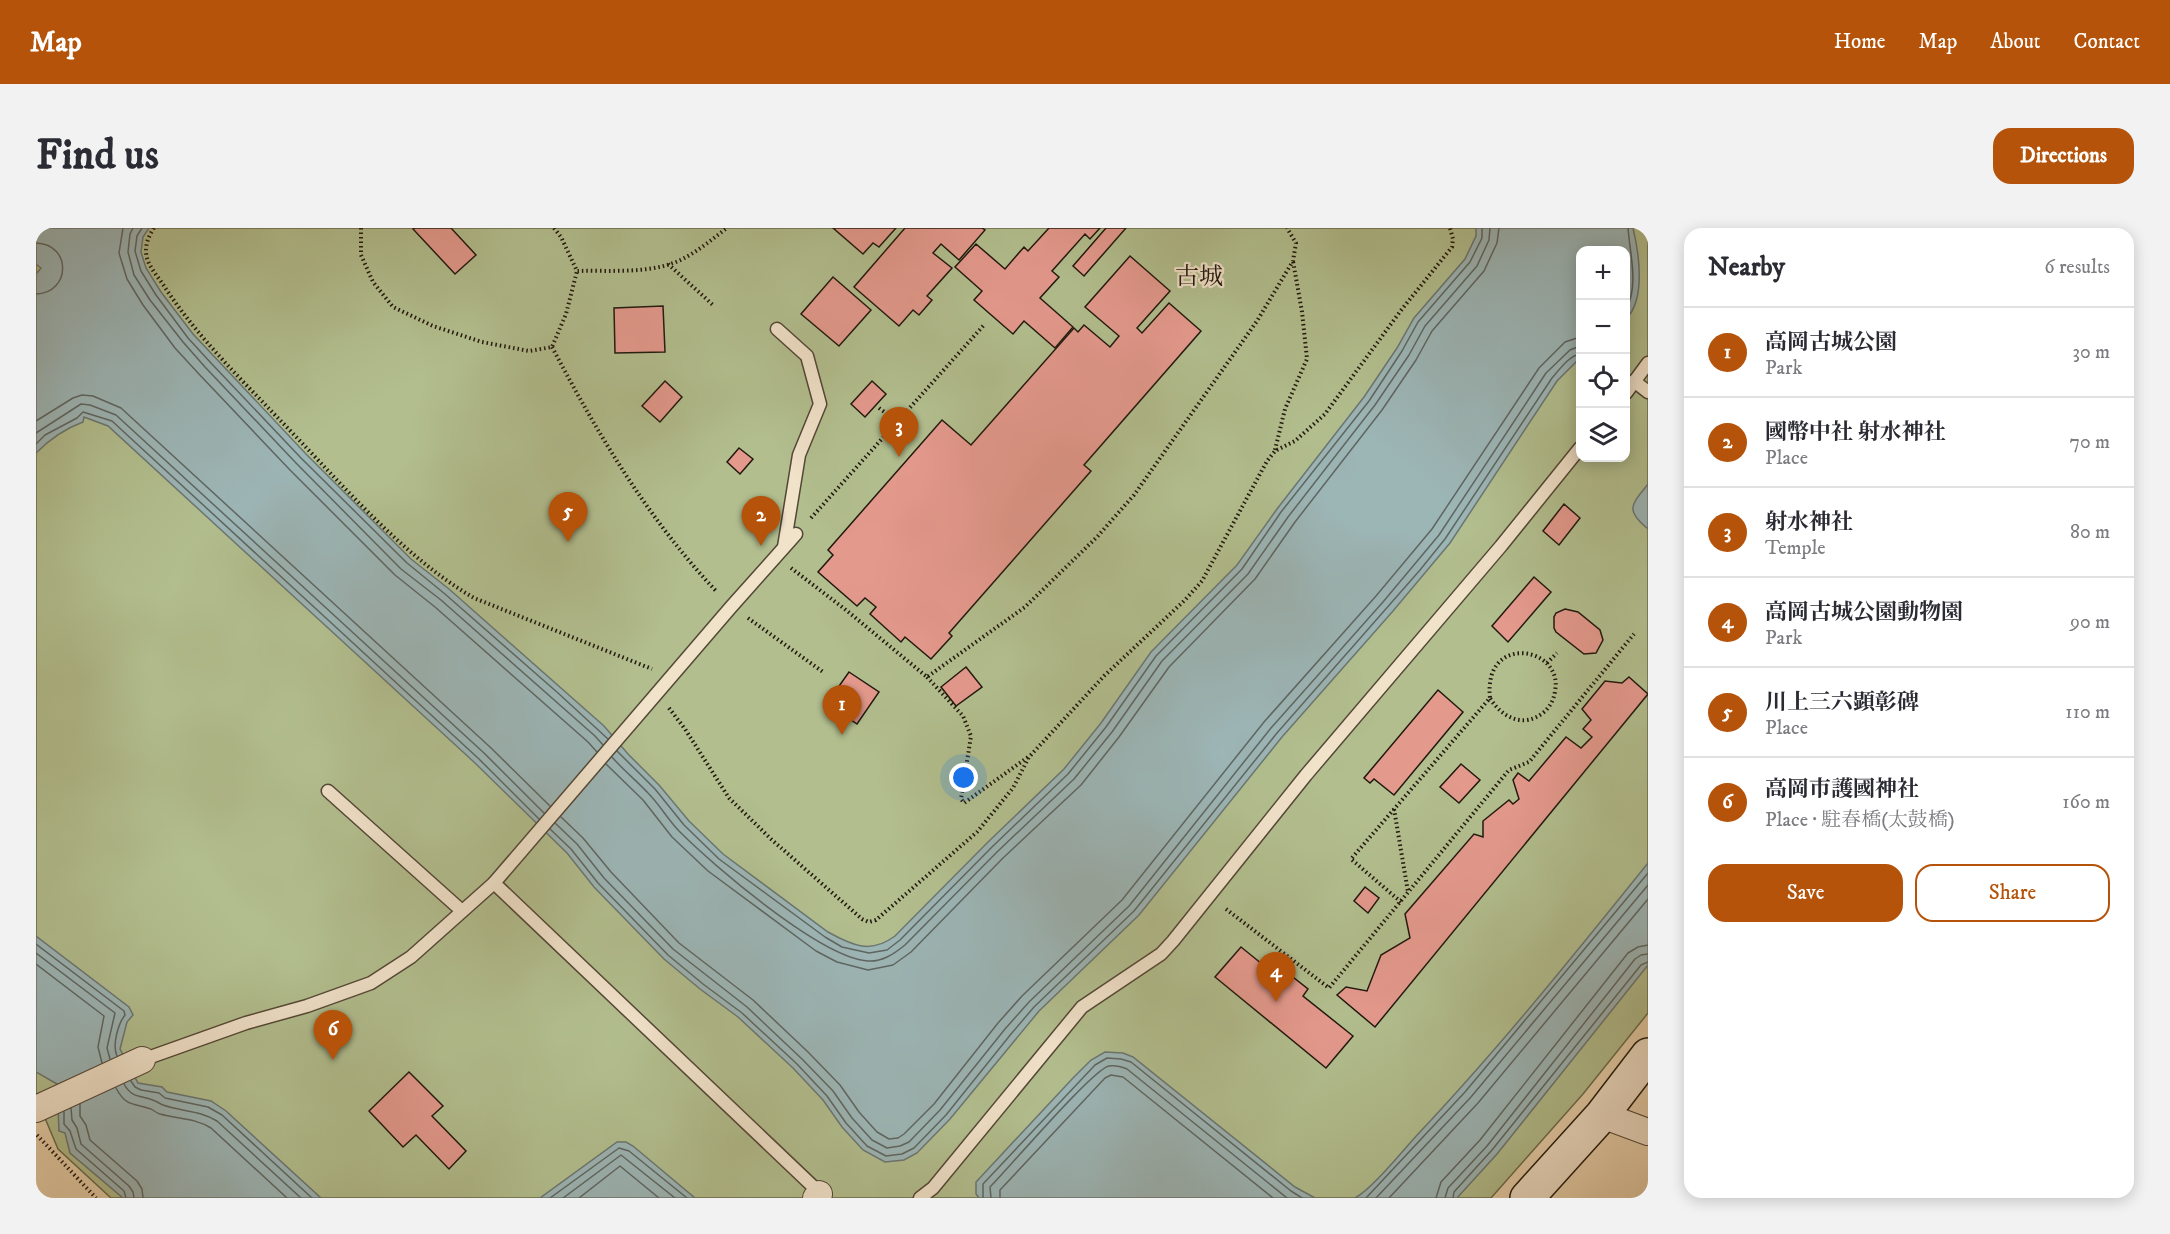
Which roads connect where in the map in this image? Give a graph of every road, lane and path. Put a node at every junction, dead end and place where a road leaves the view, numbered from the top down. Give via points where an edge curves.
1 (154, 228) edge
2 (362, 228) edge
3 (554, 228) edge
4 (727, 228) edge
5 (1287, 228) edge
6 (1450, 228) edge
7 (1293, 261) junction
8 (668, 264) junction
9 (577, 271) junction
10 (712, 305) dead end
11 (984, 325) dead end
12 (777, 329) dead end
13 (552, 347) junction
14 (1648, 363) edge
15 (1634, 381) junction
16 (1630, 387) edge
17 (1648, 392) edge
18 (879, 408) dead end
19 (898, 422) junction
20 (1275, 451) junction
21 (1576, 454) edge
22 (796, 534) joint
23 (780, 553) junction
24 (731, 607) junction
25 (1634, 634) dead end
26 (1557, 653) dead end
27 (1547, 663) junction
28 (823, 672) dead end
29 (671, 677) junction
30 (927, 677) junction
31 (658, 693) junction
32 (1490, 698) junction
33 (1029, 757) junction
34 (328, 791) dead end
35 (1394, 808) junction
36 (494, 883) junction
37 (1408, 892) junction
38 (1401, 902) junction
39 (1225, 909) dead end
40 (462, 910) junction
41 (307, 1006) junction
42 (344, 1044) dead end
43 (1648, 1055) edge
44 (142, 1060) joint
45 (43, 1105) edge
46 (1602, 1115) junction
47 (1648, 1132) edge
48 (36, 1135) edge
49 (821, 1197) edge
50 (96, 1198) edge
51 (920, 1198) edge
52 (1527, 1198) edge

1 - 29 path via 147,242 147,259 206,343 369,512 447,582 474,598
2 - 13 path via 362,255 373,282 393,307 433,326 482,342 529,351
3 - 9 path
4 - 8 path via 702,247
5 - 7 path via 1296,243
6 - 20 path via 1452,247 1325,414 1294,441
7 - 20 path via 1307,359 1285,409
7 - 30 path via 1257,321 1134,495 1025,607
8 - 9 path via 633,271
8 - 10 path
9 - 13 path
11 - 19 path
12 - 23 lane via 807,357 820,404 799,455
13 - 24 path via 612,456 654,517
14 - 15 lane
15 - 16 lane
15 - 17 lane
18 - 19 path
19 - 22 path
20 - 33 path via 1203,581 1104,676
21 - 51 lane via 1306,775 1173,941 1161,954 1082,1007 933,1188
22 - 23 lane
23 - 24 lane
23 - 30 path
24 - 28 path
24 - 29 lane
25 - 37 path via 1529,762 1509,770
26 - 27 path
27 - 32 path via 1534,655 1504,657 1488,682
27 - 32 path via 1556,688 1545,711 1527,719 1507,717
29 - 31 lane
30 - 33 path via 963,716 971,736 961,799 964,803
31 - 33 path via 729,798 869,922 883,915 977,832 1013,788
31 - 36 lane
32 - 35 path
34 - 40 lane
35 - 37 path
35 - 38 path via 1352,859
36 - 40 lane
36 - 49 lane
37 - 38 path
38 - 39 path via 1329,988
40 - 41 lane via 411,957 371,983
41 - 42 path
41 - 44 lane
43 - 46 main road
44 - 45 street
46 - 47 street
46 - 52 main road
48 - 50 path

